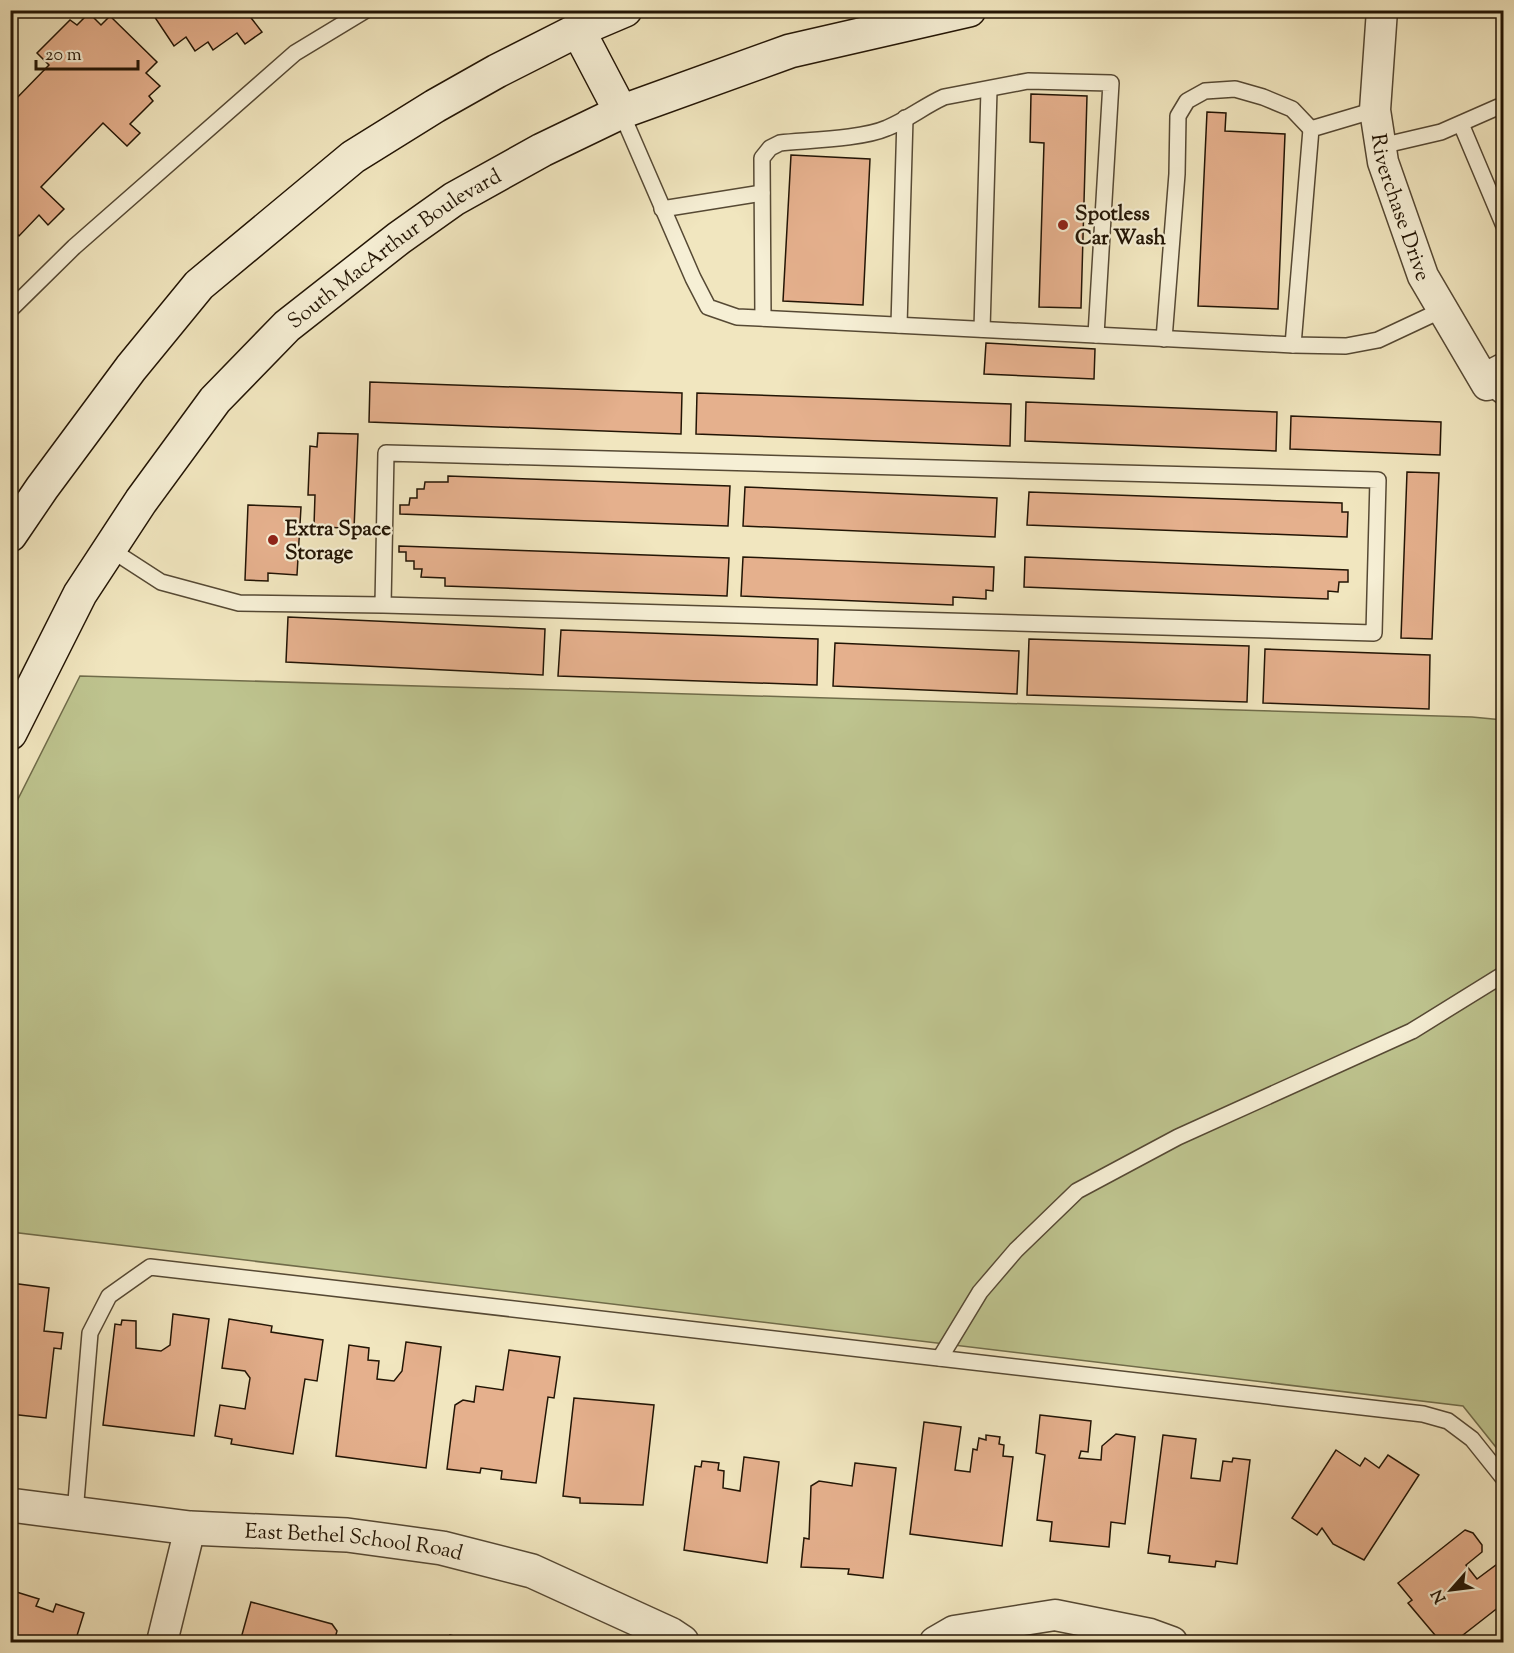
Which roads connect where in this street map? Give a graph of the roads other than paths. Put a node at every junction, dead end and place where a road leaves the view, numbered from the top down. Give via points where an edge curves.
1 (366, 10) edge
2 (625, 10) edge
3 (969, 10) edge
4 (1382, 10) edge
5 (574, 20) edge
6 (989, 90) junction
7 (1503, 107) edge
8 (1375, 110) junction
9 (621, 112) junction
10 (905, 118) junction
11 (1461, 124) junction
12 (1311, 129) junction
13 (1381, 146) junction
14 (762, 193) junction
15 (662, 209) junction
16 (1503, 226) edge
17 (10, 310) edge
18 (1442, 310) junction
19 (763, 318) junction
20 (899, 325) junction
21 (982, 330) junction
22 (1096, 335) junction
23 (1164, 339) junction
24 (1293, 345) junction
25 (1493, 379) edge
26 (10, 535) edge
27 (110, 549) junction
28 (383, 605) junction
29 (10, 733) edge
30 (1503, 974) edge
31 (940, 1358) junction
32 (1503, 1479) edge
33 (10, 1504) edge
34 (75, 1513) junction
35 (190, 1528) junction
36 (673, 1640) edge
37 (162, 1642) edge
38 (935, 1642) edge
39 (1172, 1642) edge

1 - 17 lane via 295,53 74,247
2 - 5 main road
3 - 9 main road, South MacArthur Boulevard via 790,51
4 - 8 street, Riverchase Drive
5 - 9 main road
5 - 26 main road via 353,158 199,285 131,368
6 - 10 lane via 944,97
6 - 21 lane
6 - 22 lane via 1028,81 1112,83
7 - 11 lane
8 - 12 lane
8 - 13 street, Riverchase Drive
9 - 15 lane
9 - 27 main road, South MacArthur Boulevard via 454,199 287,326 215,400
10 - 14 lane via 886,129 864,134 780,143 770,148 762,158
10 - 20 lane
11 - 13 lane
11 - 16 lane
12 - 23 lane via 1292,109 1235,89 1205,91 1187,101 1178,116
12 - 24 lane
13 - 18 street, Riverchase Drive via 1383,162 1423,276
14 - 15 lane
14 - 19 lane
15 - 19 lane via 708,307 737,317
18 - 24 lane via 1378,340 1346,346
18 - 25 street, Riverchase Drive
19 - 20 lane
20 - 21 lane
21 - 22 lane
22 - 23 lane
23 - 24 lane
27 - 28 lane via 161,582 240,603
27 - 29 main road, South MacArthur Boulevard via 80,594
28 - 28 lane via 386,453 1378,480 1374,633
30 - 31 lane via 1412,1031 1178,1137 1077,1191 1016,1250 980,1292
31 - 32 lane via 1423,1414 1448,1421 1472,1439
31 - 34 lane via 150,1267 109,1296 90,1333
33 - 34 main road, East Bethel School Road
34 - 35 main road, East Bethel School Road
35 - 36 main road, East Bethel School Road via 347,1535 442,1548 532,1571
35 - 37 street
38 - 39 street via 954,1631 1055,1615

